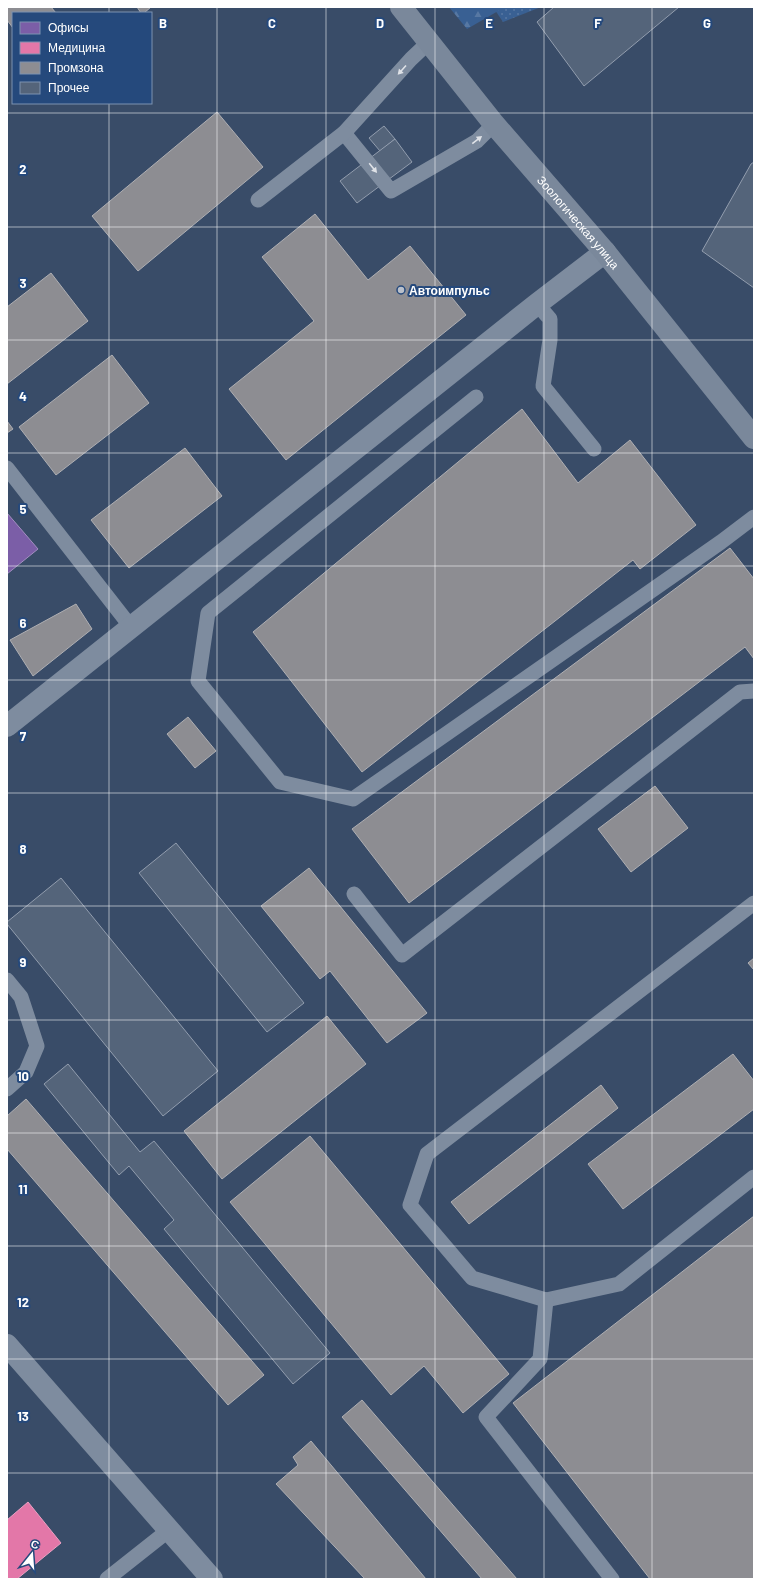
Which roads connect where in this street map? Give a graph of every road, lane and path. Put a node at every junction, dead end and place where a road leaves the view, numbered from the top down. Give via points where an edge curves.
1 (401, 7) edge
2 (429, 42) junction
3 (494, 124) junction
4 (344, 133) junction
5 (258, 200) dead end
6 (605, 252) junction
7 (537, 304) junction
8 (476, 397) dead end
9 (754, 438) edge
10 (594, 449) dead end
11 (7, 468) edge
12 (754, 517) edge
13 (131, 627) junction
14 (754, 691) edge
15 (7, 726) edge
16 (354, 894) dead end
17 (754, 903) edge
18 (7, 980) edge
19 (7, 1089) edge
20 (754, 1177) edge
21 (546, 1300) junction
22 (7, 1345) edge
23 (169, 1530) junction
24 (107, 1579) edge
25 (212, 1579) edge
26 (612, 1579) edge

1 - 2 street, Зоологическая улица
2 - 3 street, Зоологическая улица
2 -> 4 lane
4 -> 3 lane via 391,191 477,141
3 - 6 street, Зоологическая улица
4 - 5 lane
6 - 7 street
6 - 9 street, Зоологическая улица
7 - 10 lane via 550,319 550,340 543,386
7 - 13 street
8 - 12 lane via 208,613 198,681 280,782 353,799
11 - 13 lane
13 - 15 street
14 - 16 lane via 740,692 402,955
17 - 21 lane via 427,1154 410,1205 472,1278
18 - 19 lane via 21,997 37,1046 26,1072
20 - 21 lane via 619,1284
21 - 26 lane via 540,1359 486,1417
22 - 23 street
23 - 24 lane
23 - 25 street

